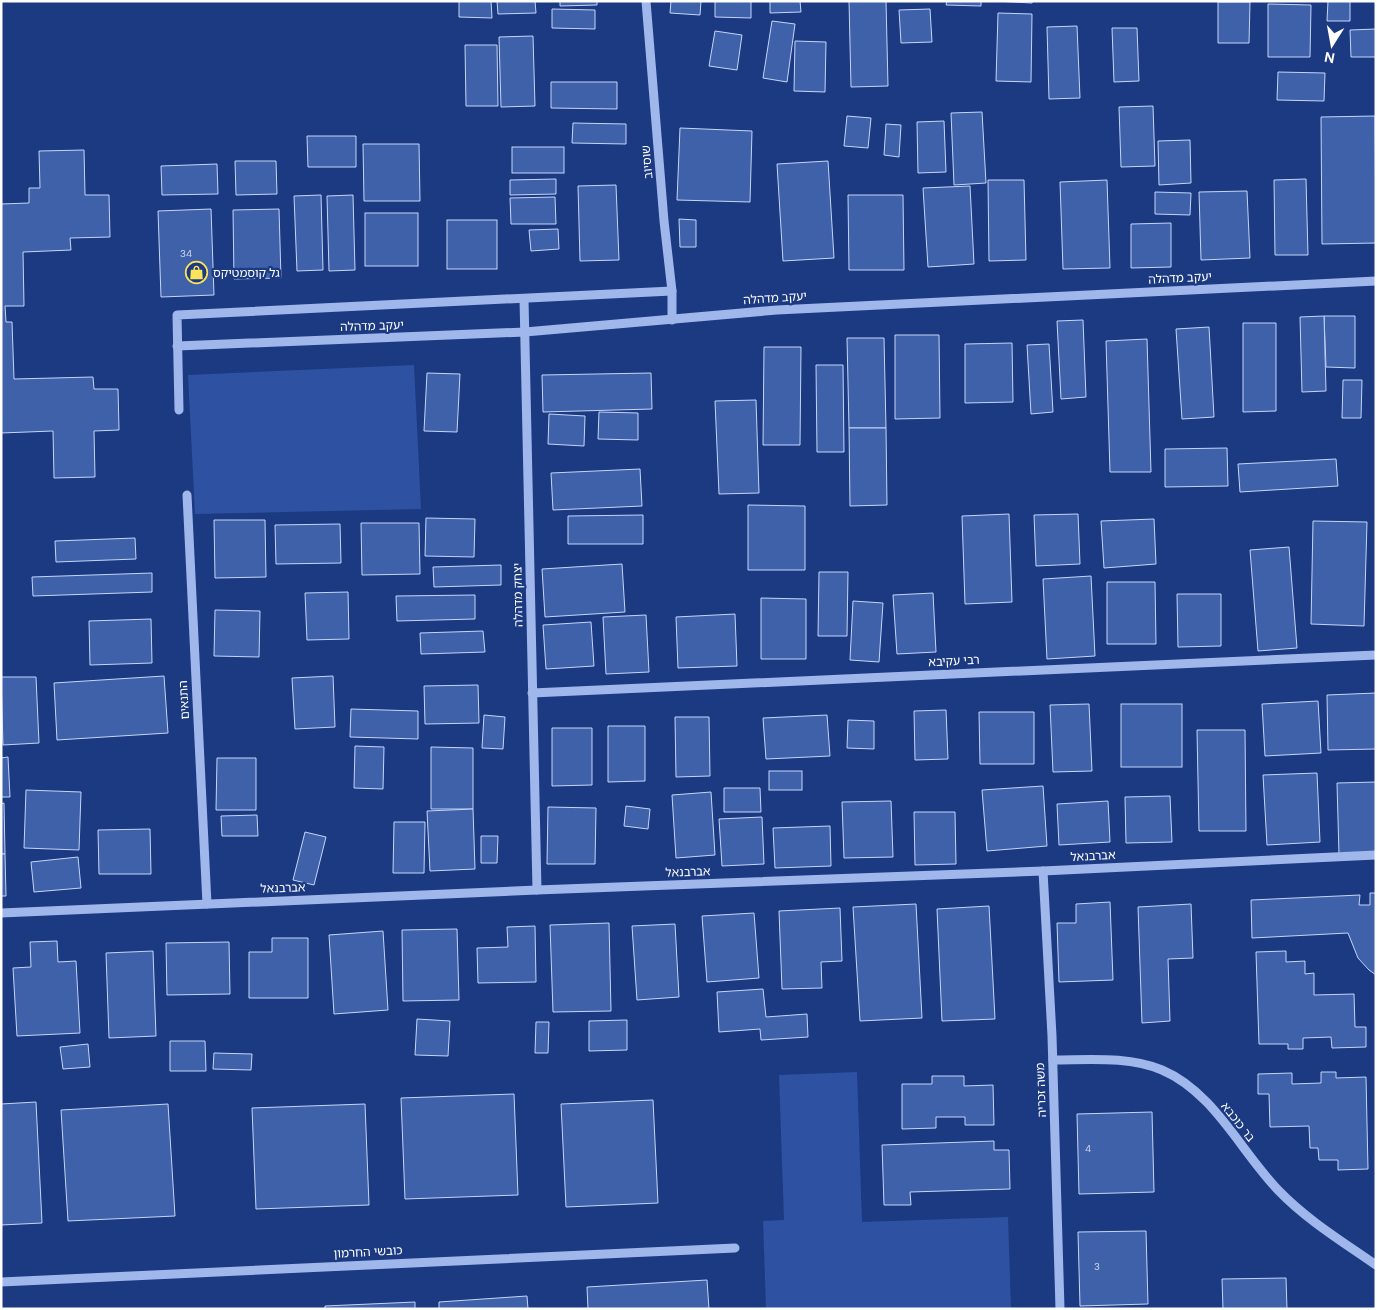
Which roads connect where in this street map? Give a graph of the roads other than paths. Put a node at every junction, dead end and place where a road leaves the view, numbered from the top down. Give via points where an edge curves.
1 (646, 1) edge
2 (1376, 281) edge
3 (672, 291) junction
4 (524, 299) junction
5 (672, 320) junction
6 (525, 332) junction
7 (177, 346) junction
8 (179, 410) dead end
9 (186, 495) dead end
10 (1376, 655) edge
11 (532, 693) junction
12 (1376, 855) edge
13 (1043, 871) junction
14 (538, 890) junction
15 (207, 904) junction
16 (1, 913) edge
17 (1053, 1060) junction
18 (735, 1248) dead end
19 (1376, 1265) edge
20 (1, 1282) edge
21 (1060, 1309) edge

1 - 3 street, שוסיוב
2 - 5 street, יעקב מדהלה via 831,307
3 - 4 street, יעקב מדהלה
3 - 5 street, שוסיוב
4 - 6 street, יצחק מדהלה
4 - 7 street, יעקב מדהלה via 177,315
5 - 6 street, יעקב מדהלה
6 - 7 street, יעקב מדהלה
6 - 11 street, יצחק מדהלה
7 - 8 street, יעקב מדהלה
9 - 15 street, התנאים
10 - 11 street, רבי עקיבא
11 - 14 street, יצחק מדהלה
12 - 13 street, אברבנאל
13 - 14 street, אברבנאל
13 - 17 street, משה זכריה
14 - 15 street, אברבנאל
15 - 16 street, אברבנאל
17 - 19 street, בר כוכבא via 1129,1061 1152,1066 1182,1080 1207,1102 1281,1193 1318,1225
17 - 21 street, משה זכריה
18 - 20 street, כובשי החרמון

